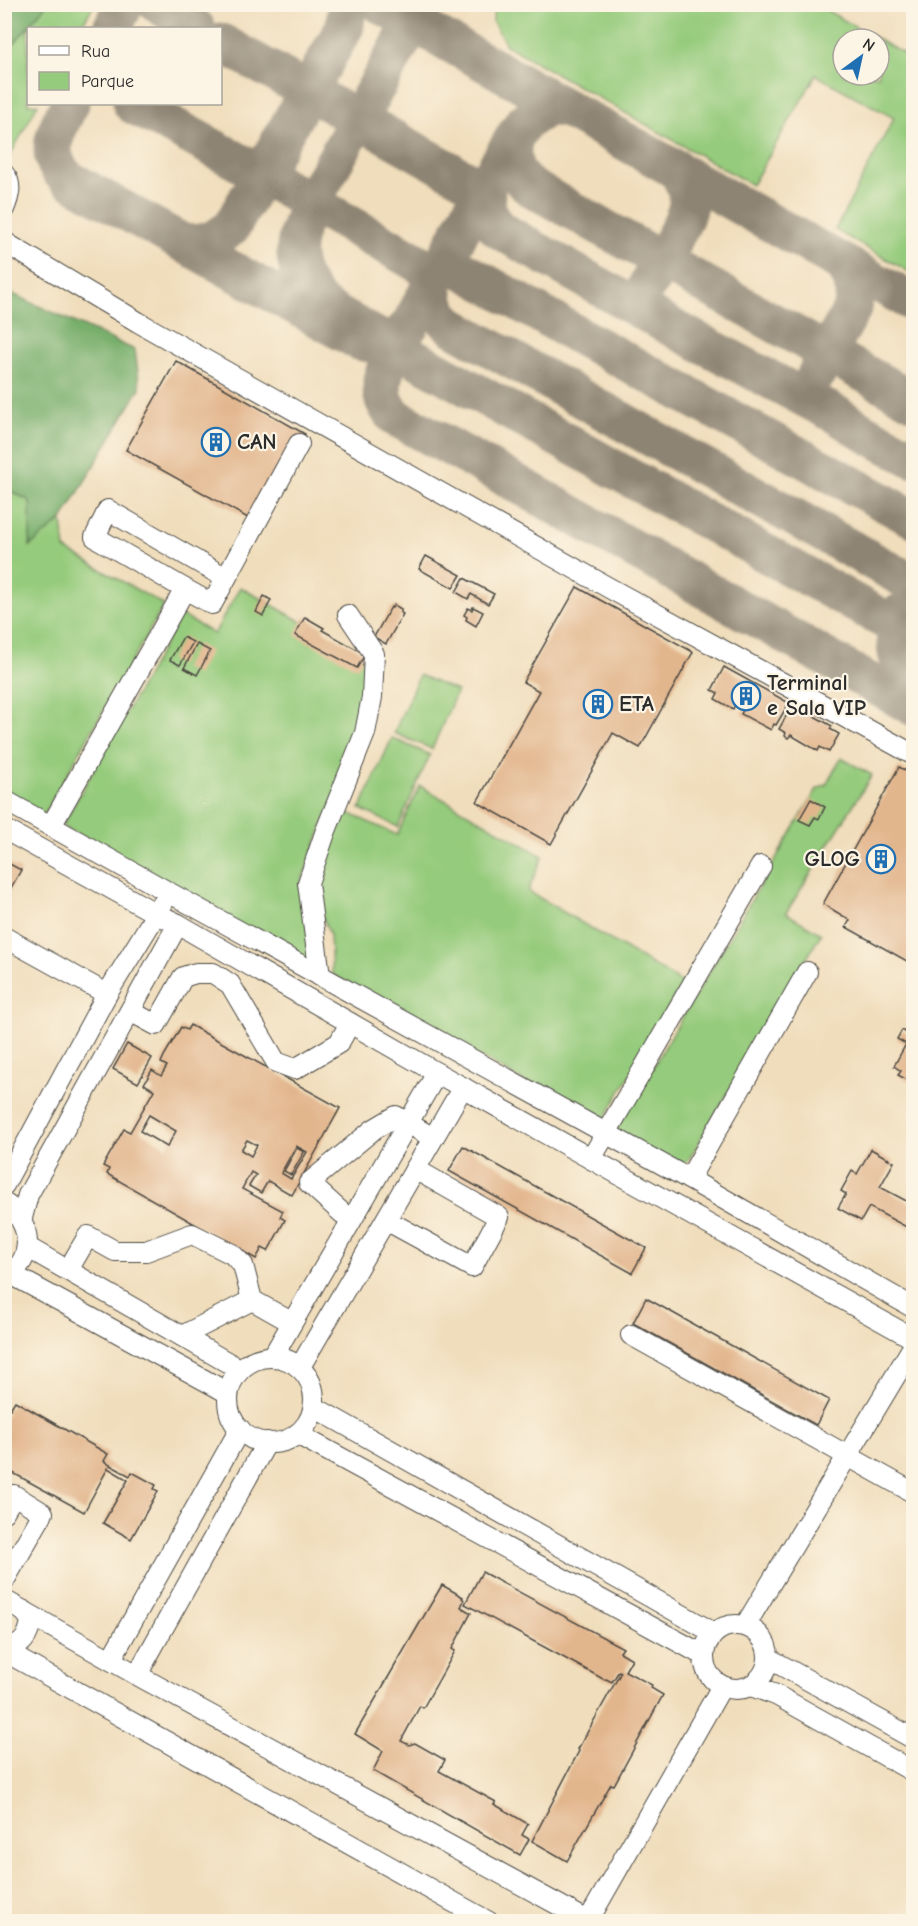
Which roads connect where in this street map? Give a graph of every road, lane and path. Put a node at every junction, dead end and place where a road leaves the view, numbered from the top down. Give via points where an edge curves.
1 (4, 174) edge
2 (4, 209) edge
3 (4, 241) edge
4 (299, 444) dead end
5 (226, 578) junction
6 (185, 589) junction
7 (348, 615) dead end
8 (914, 755) edge
9 (4, 800) edge
10 (51, 826) junction
11 (4, 829) edge
12 (761, 866) dead end
13 (170, 893) junction
14 (155, 914) junction
15 (178, 924) junction
16 (4, 937) edge
17 (807, 972) dead end
18 (321, 976) junction
19 (107, 994) junction
20 (130, 1011) junction
21 (350, 1023) junction
22 (437, 1073) junction
23 (463, 1087) junction
24 (408, 1123) junction
25 (606, 1134) junction
26 (433, 1138) junction
27 (591, 1159) junction
28 (415, 1169) junction
29 (689, 1179) junction
30 (4, 1185) edge
31 (4, 1203) edge
32 (22, 1218) junction
33 (386, 1220) junction
34 (351, 1221) junction
35 (27, 1247) junction
36 (68, 1270) junction
37 (8, 1275) edge
38 (252, 1300) junction
39 (914, 1308) edge
40 (291, 1322) junction
41 (631, 1335) dead end
42 (182, 1336) junction
43 (914, 1339) edge
44 (914, 1345) edge
45 (273, 1356) junction
46 (300, 1367) junction
47 (239, 1369) junction
48 (228, 1393) junction
49 (314, 1407) junction
50 (240, 1429) junction
51 (297, 1434) junction
52 (267, 1442) junction
53 (847, 1457) junction
54 (914, 1493) edge
55 (8, 1499) edge
56 (4, 1581) edge
57 (4, 1600) edge
58 (24, 1611) junction
59 (745, 1626) junction
60 (714, 1633) junction
61 (4, 1649) edge
62 (703, 1655) junction
63 (768, 1658) junction
64 (111, 1659) junction
65 (136, 1675) junction
66 (722, 1686) junction
67 (751, 1686) junction
68 (914, 1739) edge
69 (914, 1772) edge
70 (489, 1922) edge
71 (588, 1922) edge

1 - 2 lane via 10,188
3 - 8 lane via 611,590
4 - 5 lane
5 - 6 lane via 212,604
5 - 6 lane via 108,510 95,537
6 - 10 lane
7 - 18 lane via 374,654 372,697 365,733 308,883
9 - 10 lane
10 - 13 lane
11 - 14 lane
12 - 25 lane
13 - 14 lane
13 - 18 lane
14 - 15 lane
14 - 19 lane
15 - 20 lane
15 - 21 lane
16 - 19 lane
17 - 29 lane
18 - 25 lane
19 - 30 lane
20 - 21 lane via 156,1024 183,977 213,974 230,984 276,1062 295,1069 339,1043
20 - 32 lane via 28,1195
21 - 22 lane
22 - 23 lane
22 - 24 lane
23 - 26 lane
23 - 27 lane
24 - 26 lane
24 - 34 lane
24 - 34 lane via 396,1116 374,1129 309,1183
25 - 27 lane
25 - 29 lane
26 - 28 lane
27 - 43 lane
28 - 33 lane
28 - 33 lane via 500,1217 472,1268
29 - 39 lane
31 - 32 lane
32 - 35 lane
33 - 46 lane
34 - 40 lane
35 - 36 lane
35 - 37 lane via 21,1263
36 - 38 lane via 88,1236 115,1251 146,1251 192,1234 232,1254 243,1265
36 - 42 lane
37 - 48 lane
38 - 40 lane
38 - 42 lane
40 - 45 lane
41 - 53 lane
42 - 47 lane
44 - 53 lane
45 - 46 lane
45 - 47 lane via 258,1358
46 - 49 lane via 314,1392
47 - 48 lane
48 - 50 lane via 227,1405
49 - 51 lane via 307,1424
49 - 60 lane
50 - 52 lane
50 - 64 lane
51 - 52 lane via 288,1440
51 - 62 lane
52 - 65 lane
53 - 54 lane
53 - 59 lane
55 - 56 lane via 43,1513
57 - 58 lane
58 - 61 lane via 31,1620 29,1632 23,1642
58 - 64 lane
59 - 60 lane via 723,1627
59 - 63 lane via 761,1636
60 - 62 lane
61 - 70 lane
62 - 66 lane via 710,1676
63 - 67 lane via 766,1670
63 - 68 lane
64 - 65 lane
65 - 71 lane
66 - 67 lane
66 - 71 lane
67 - 69 lane via 776,1695

